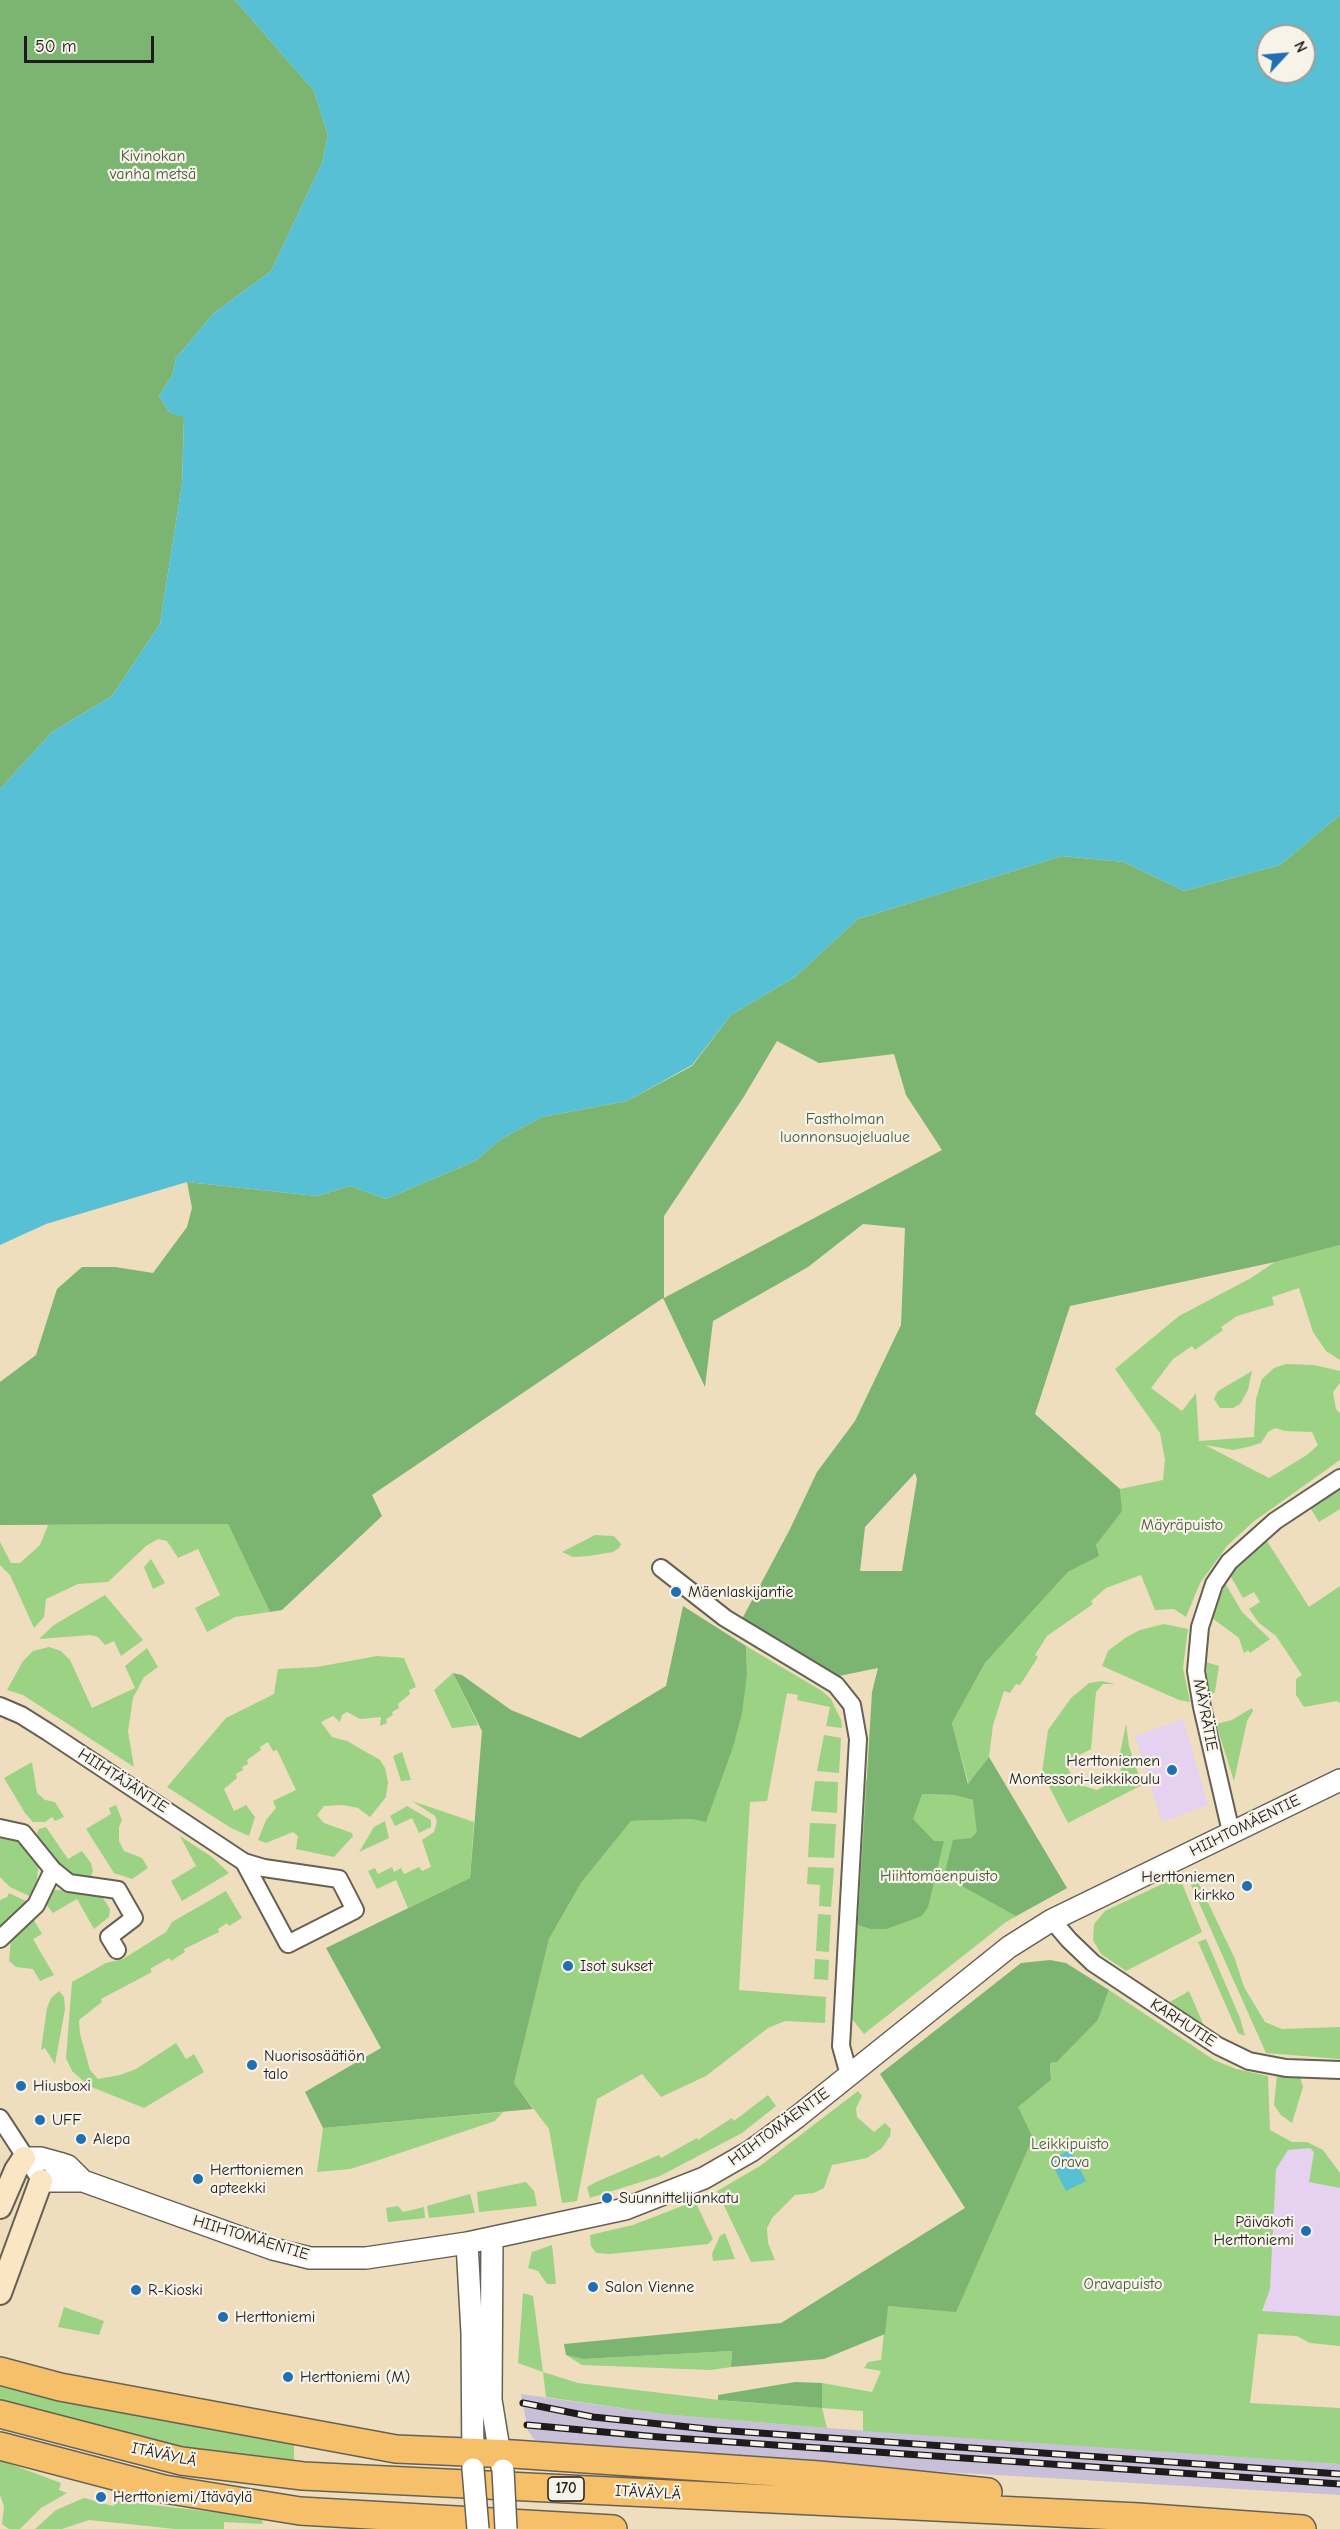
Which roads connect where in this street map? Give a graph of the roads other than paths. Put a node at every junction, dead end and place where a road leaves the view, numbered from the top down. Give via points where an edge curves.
1 (1340, 1478) edge
2 (661, 1568) dead end
3 (0, 1706) edge
4 (1340, 1780) edge
5 (0, 1828) edge
6 (1231, 1832) junction
7 (243, 1862) junction
8 (53, 1870) junction
9 (1052, 1920) junction
10 (0, 1939) edge
11 (117, 1950) dead end
12 (1340, 2070) edge
13 (849, 2075) junction
14 (0, 2118) edge
15 (24, 2158) junction
16 (41, 2181) junction
17 (83, 2181) junction
18 (0, 2207) edge
19 (492, 2239) junction
20 (467, 2243) junction
21 (0, 2293) edge
22 (0, 2372) edge
23 (0, 2414) edge
24 (0, 2446) edge
25 (473, 2462) junction
26 (501, 2463) junction
27 (1139, 2517) junction
28 (478, 2529) edge
29 (506, 2529) edge
30 (613, 2529) edge
31 (1302, 2529) edge

1 - 6 street, MÄYRÄTIE via 1275,1521 1229,1562 1214,1584 1202,1618 1196,1671
2 - 13 street via 742,1629 836,1685 852,1705 858,1739 841,2046
3 - 7 street, HIIHTÄJÄNTIE via 48,1732
4 - 6 street, HIIHTOMÄENTIE
5 - 8 street via 23,1833
6 - 9 street, HIIHTOMÄENTIE
7 - 7 street, HIIHTÄJÄNTIE via 339,1879 355,1910 288,1944
8 - 10 street via 36,1905
8 - 11 street via 69,1883 118,1890 134,1918 109,1936
9 - 12 street, KARHUTIE via 1093,1963 1218,2046 1249,2061 1286,2068
9 - 13 street, HIIHTOMÄENTIE via 1009,1947
13 - 19 street, HIIHTOMÄENTIE via 751,2151 704,2178 625,2209
14 - 15 street
15 - 16 street
15 - 17 street, HIIHTOMÄENTIE via 68,2166
15 - 18 main road
16 - 17 street, HIIHTOMÄENTIE
16 - 21 main road
17 - 20 street, HIIHTOMÄENTIE via 299,2257 366,2258
19 - 20 street, HIIHTOMÄENTIE
19 - 26 street via 491,2400
20 - 25 street
22 - 25 highway via 82,2391
23 - 27 highway, ITÄVÄYLÄ / 170 via 181,2461 303,2476
24 - 30 highway, ITÄVÄYLÄ via 164,2489 300,2511
25 - 26 highway
25 - 28 street, bridge
26 - 27 highway via 819,2475 1067,2500
26 - 29 street, bridge
27 - 31 highway, ITÄVÄYLÄ / 170

